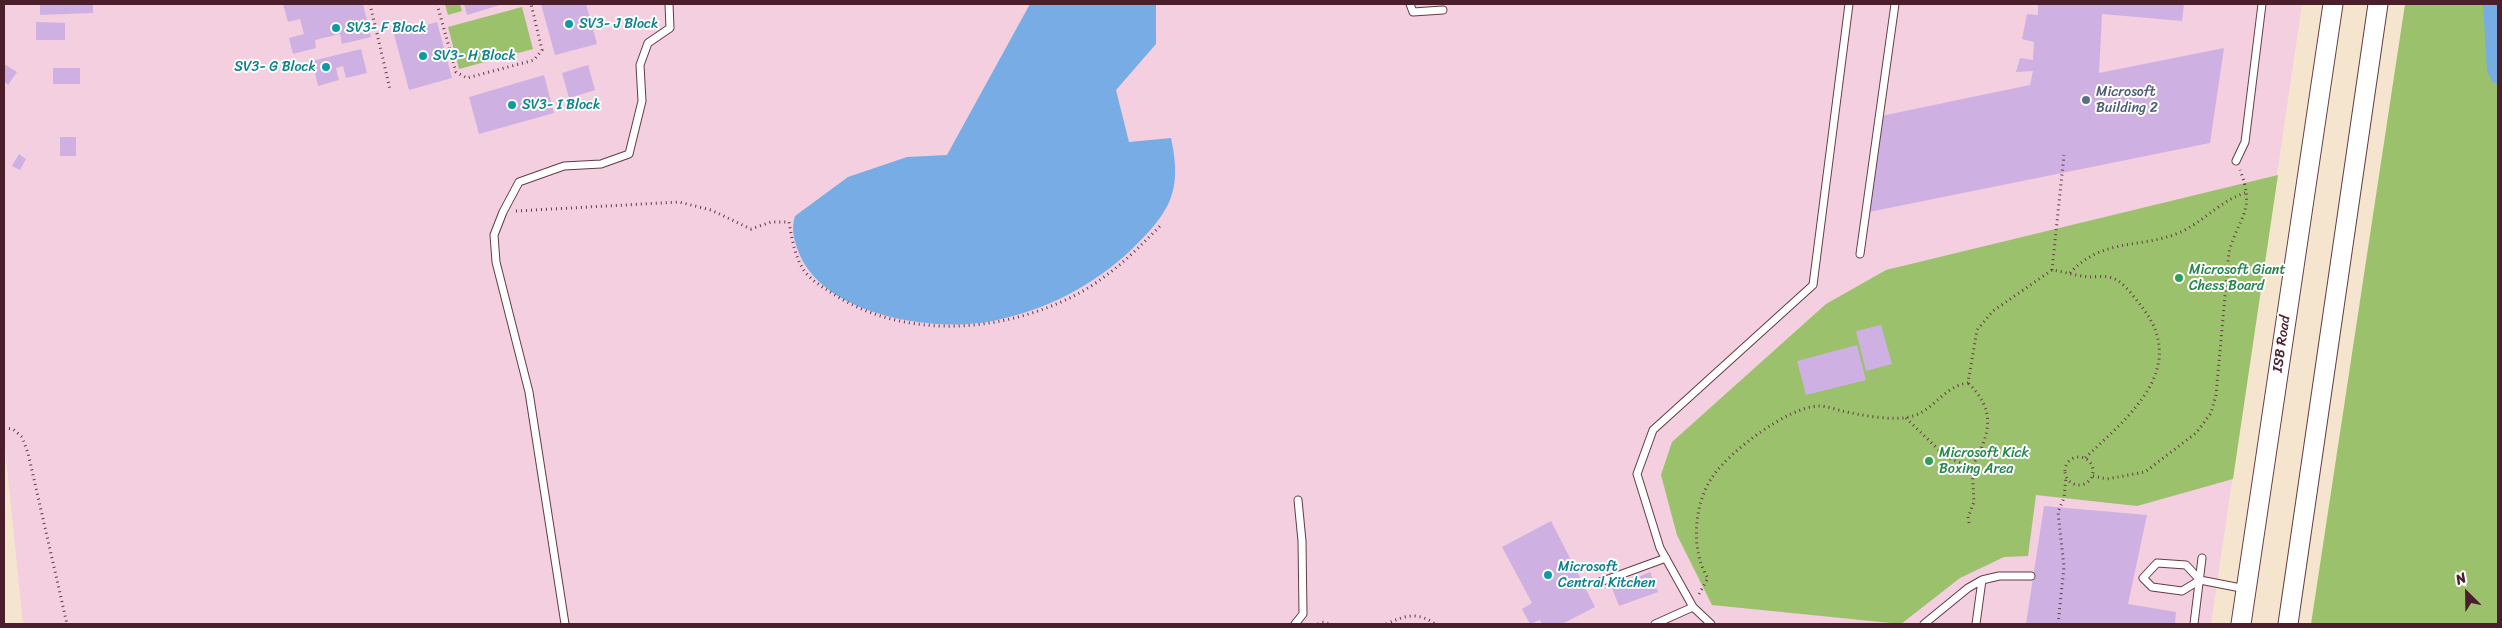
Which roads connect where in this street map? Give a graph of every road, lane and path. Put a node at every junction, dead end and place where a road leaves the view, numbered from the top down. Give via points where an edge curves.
1 (370, 4) edge
2 (437, 4) edge
3 (531, 4) edge
4 (669, 4) edge
5 (1410, 4) edge
6 (1849, 4) edge
7 (1895, 4) edge
8 (2262, 4) edge
9 (2333, 4) edge
10 (2378, 4) edge
11 (1443, 10) dead end
12 (390, 89) dead end
13 (2064, 155) dead end
14 (2236, 161) joint
15 (2245, 193) junction
16 (503, 212) junction
17 (1162, 224) dead end
18 (1860, 254) dead end
19 (2052, 270) junction
20 (2069, 273) junction
21 (1968, 383) junction
22 (1906, 417) junction
23 (4, 428) edge
24 (2085, 458) junction
25 (1972, 467) junction
26 (2093, 476) junction
27 (2066, 477) junction
28 (1298, 500) dead end
29 (1969, 523) dead end
30 (1666, 558) junction
31 (2202, 558) dead end
32 (2031, 576) dead end
33 (1982, 580) junction
34 (2200, 580) junction
35 (1600, 582) dead end
36 (2246, 589) junction
37 (1693, 607) junction
38 (67, 624) edge
39 (565, 624) edge
40 (1295, 624) edge
41 (1318, 624) edge
42 (1331, 624) edge
43 (1386, 624) edge
44 (1435, 624) edge
45 (1655, 624) edge
46 (1711, 624) edge
47 (1924, 624) edge
48 (1976, 624) edge
49 (2058, 624) edge
50 (2194, 624) edge
51 (2241, 624) edge
52 (2288, 624) edge

1 - 12 path
2 - 3 path via 456,72 467,78 534,60 539,55 542,50
4 - 16 lane via 670,28 648,43 640,65 642,101 629,154 601,164 564,166 519,182
5 - 11 lane via 1413,12
6 - 30 lane via 1813,285 1653,430 1637,474
7 - 18 lane
8 - 14 lane via 2245,142
9 - 36 main road, ISB Road
10 - 52 main road
13 - 19 path
14 - 15 path via 2245,183
15 - 20 path via 2233,197 2184,230 2165,238 2101,250 2080,262
15 - 26 path via 2248,202 2245,216 2234,234 2229,252 2216,395 2211,413 2196,432 2145,472 2107,479
16 - 17 path via 679,202 711,210 751,229 771,222 789,222 797,258 815,283 852,305 893,319 961,326 996,323 1060,303 1093,286 1136,251
16 - 39 lane via 494,234 496,262 530,392
19 - 20 path
19 - 21 path via 1993,311 1977,330
20 - 24 path via 2109,277 2126,288 2145,312 2156,335 2161,362 2153,383 2138,403
21 - 22 path via 1956,385 1922,411
21 - 25 path via 1980,394 1988,412 1988,430
22 - 25 path via 1946,458
22 - 37 path via 1867,416 1819,406 1795,412 1766,427 1712,476 1701,504 1696,532 1696,550 1708,578
23 - 38 path via 18,433 28,453
24 - 26 path via 2093,465
24 - 27 path via 2074,458 2066,466
25 - 29 path via 1974,502
26 - 27 path via 2085,484 2074,484
27 - 49 path via 2064,498 2058,512 2064,584
28 - 40 lane via 1303,614
30 - 35 lane
30 - 37 lane
31 - 34 lane
32 - 33 lane via 1998,576
33 - 47 lane
33 - 48 lane
34 - 34 lane via 2182,591 2152,587 2140,578 2157,563 2167,563 2186,565
34 - 36 lane
34 - 50 lane
36 - 51 main road, ISB Road
37 - 45 lane
37 - 46 lane
41 - 42 path
43 - 44 path via 1406,615

